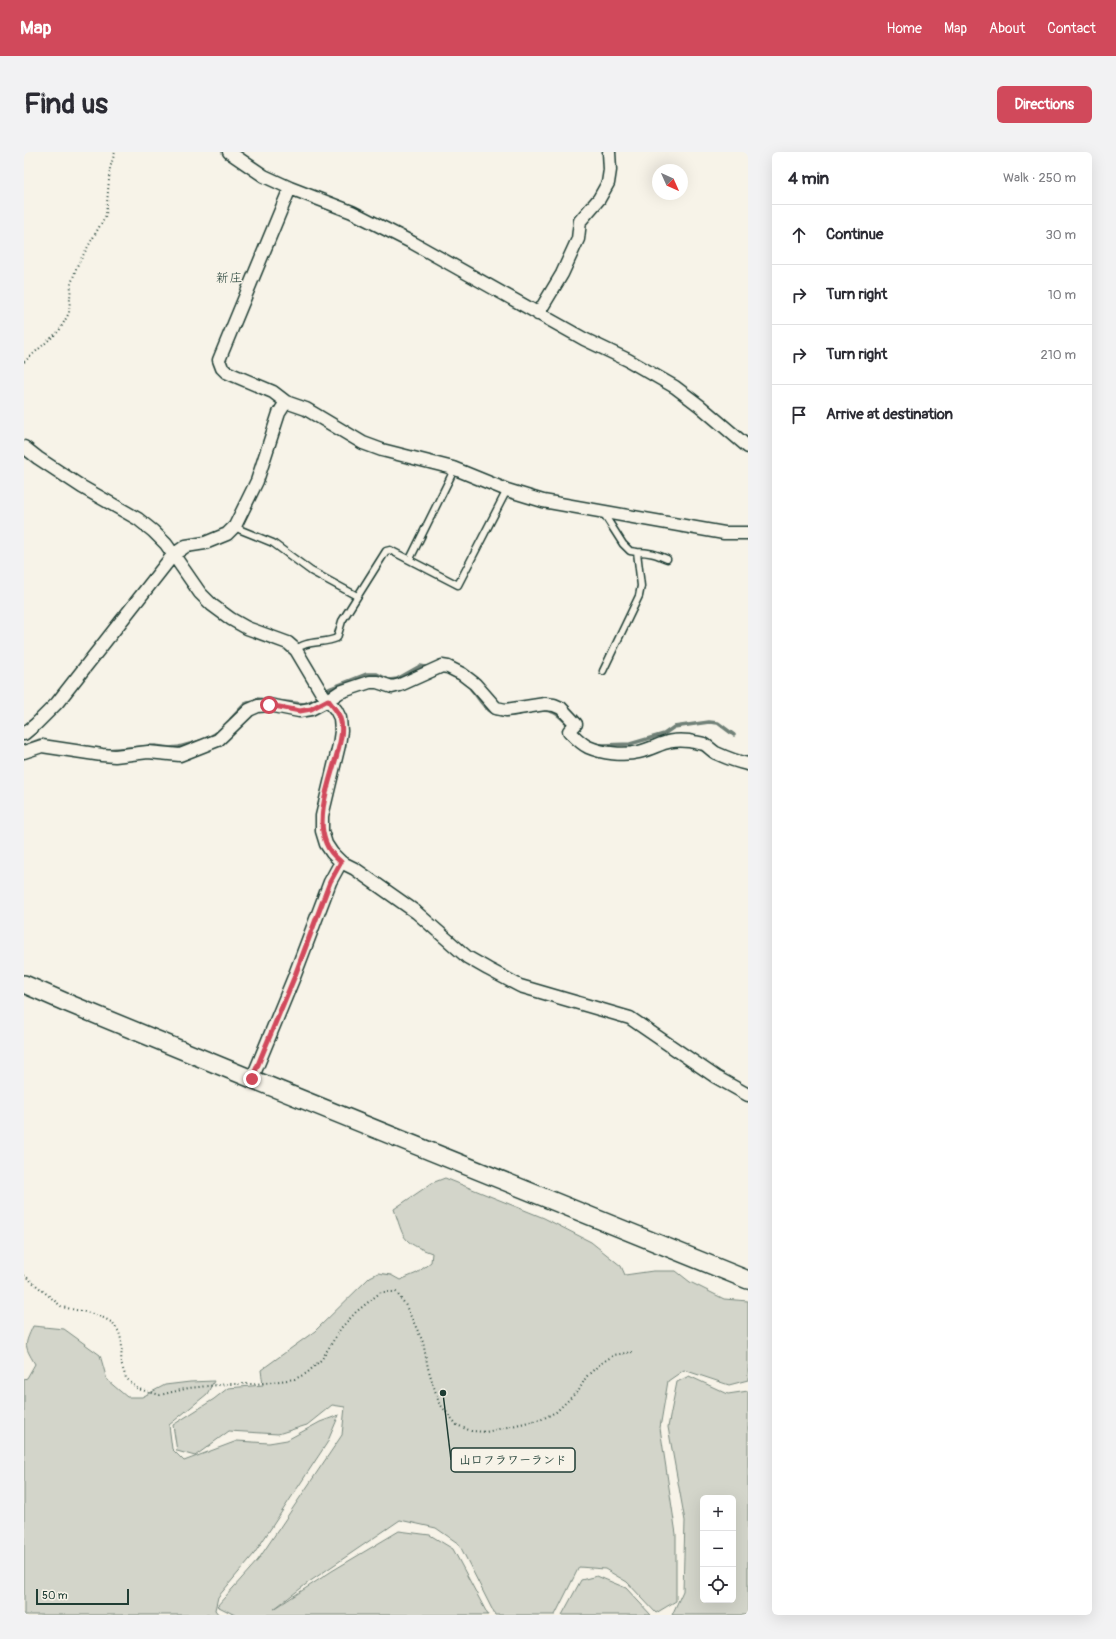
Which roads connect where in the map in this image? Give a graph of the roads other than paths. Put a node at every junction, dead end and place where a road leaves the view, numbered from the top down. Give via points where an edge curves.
1 (229, 152) edge
2 (609, 152) edge
3 (290, 188) junction
4 (538, 314) junction
5 (286, 402) junction
6 (24, 447) edge
7 (748, 447) edge
8 (453, 468) junction
9 (507, 490) junction
10 (602, 511) junction
11 (235, 526) junction
12 (748, 533) edge
13 (637, 552) junction
14 (174, 555) junction
15 (410, 559) junction
16 (667, 559) dead end
17 (357, 596) junction
18 (296, 650) junction
19 (603, 671) dead end
20 (324, 696) junction
21 (24, 734) edge
22 (24, 752) edge
23 (748, 764) edge
24 (341, 862) junction
25 (24, 984) edge
26 (252, 1079) junction
27 (748, 1095) edge
28 (748, 1280) edge

1 - 3 street via 264,176
2 - 4 street via 608,183 599,199 580,221 578,239 562,274
3 - 4 street via 359,215
3 - 5 street via 219,360 226,372 273,392
4 - 7 street via 628,360 674,387
5 - 8 street via 306,409 363,443
5 - 11 street via 279,413 257,481
6 - 14 street via 82,487 138,519 166,544
8 - 9 street
8 - 15 lane
9 - 10 street via 543,501
9 - 15 lane via 458,585
10 - 12 street via 724,533
10 - 13 lane via 623,544 630,551
11 - 14 street via 227,534 205,543 186,546
11 - 17 lane via 273,543 311,571
13 - 16 lane via 657,554
13 - 19 lane via 642,586
14 - 18 street via 212,606 247,628 288,643
14 - 21 street via 57,703
15 - 17 lane via 390,550 386,551
17 - 18 lane via 342,621 337,638 300,645
18 - 20 street
20 - 22 street via 311,709 300,711 269,705 258,706 250,710 218,740 180,755 148,752 115,756 42,746
20 - 23 street via 370,682 392,687 442,666 448,666 475,684 496,708 506,710 545,704 561,708 576,724 569,731 578,741 604,752 640,752 666,741 676,740 704,744 716,753 738,763
20 - 24 street via 336,710 342,731 322,816 322,831 326,844
24 - 26 street via 330,882
24 - 27 street via 416,912 467,956 488,969 520,986 630,1018 716,1077
25 - 26 street
26 - 28 street

